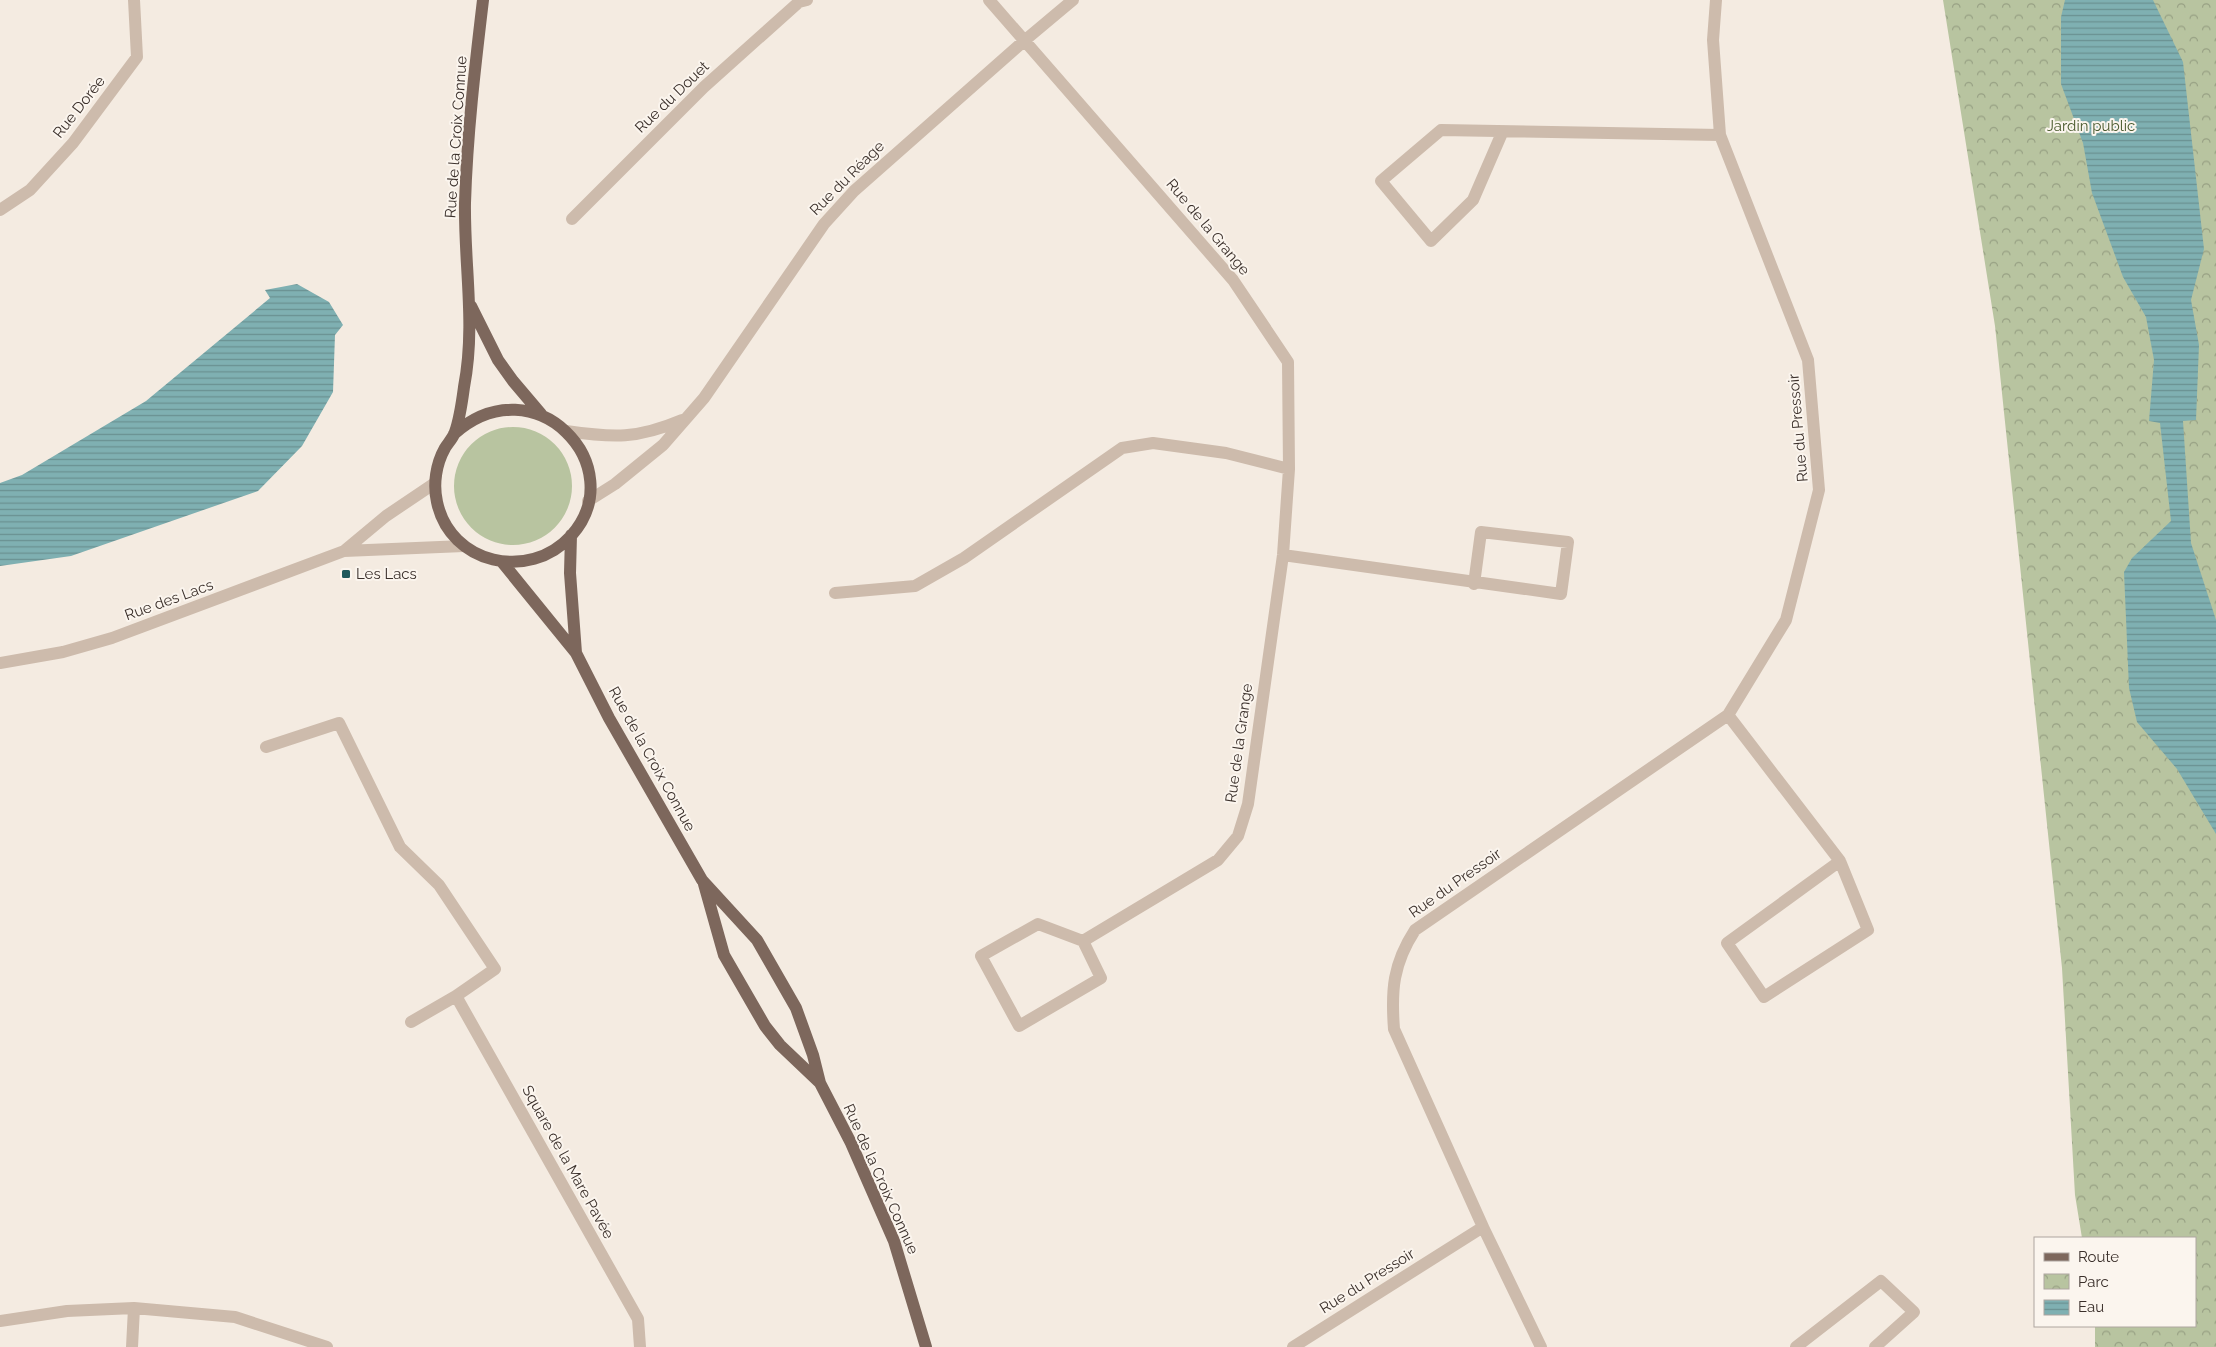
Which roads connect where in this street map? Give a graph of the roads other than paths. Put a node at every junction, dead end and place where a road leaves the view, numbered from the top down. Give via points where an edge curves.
1 (134, 0) edge
2 (483, 0) edge
3 (989, 0) edge
4 (1073, 0) edge
5 (1716, 0) edge
6 (801, 1) edge
7 (1024, 40) junction
8 (1502, 133) junction
9 (1720, 135) junction
10 (0, 210) edge
11 (572, 219) dead end
12 (471, 306) junction
13 (542, 414) junction
14 (686, 418) junction
15 (566, 431) junction
16 (454, 434) junction
17 (1289, 469) junction
18 (435, 483) junction
19 (588, 501) junction
20 (571, 536) junction
21 (464, 546) junction
22 (344, 551) junction
23 (1282, 555) junction
24 (502, 562) junction
25 (1474, 584) junction
26 (835, 593) dead end
27 (576, 653) junction
28 (0, 663) edge
29 (1728, 716) junction
30 (266, 747) dead end
31 (1840, 861) junction
32 (702, 880) junction
33 (1083, 941) junction
34 (456, 996) junction
35 (412, 1022) dead end
36 (820, 1083) junction
37 (1483, 1227) junction
38 (134, 1308) junction
39 (0, 1321) edge
40 (132, 1347) edge
41 (327, 1347) edge
42 (640, 1347) edge
43 (926, 1347) edge
44 (1293, 1347) edge
45 (1541, 1347) edge
46 (1796, 1347) edge
47 (1875, 1347) edge

1 - 10 street, Rue Dorée via 138,57 73,143 30,190
2 - 12 main road, Rue de la Croix Connue via 465,204
3 - 7 street
4 - 7 street, Rue du Réage
5 - 9 street, Rue du Pressoir via 1713,40
6 - 11 street, Rue du Douet via 704,87
7 - 14 street, Rue du Réage via 854,191 824,224 717,379
7 - 17 street, Rue de la Grange via 1233,280 1288,362
8 - 8 street via 1441,130 1381,181 1431,241 1473,200
8 - 9 street
9 - 29 street, Rue du Pressoir via 1808,360 1819,490 1786,620
12 - 13 main road, Rue de la Croix Connue via 498,360
12 - 16 main road, Rue de la Croix Connue via 468,364
13 - 15 main road
13 - 16 main road via 511,408 495,411 480,416
14 - 15 street, Rue du Réage via 654,432 629,435 603,436
14 - 19 street, Rue du Réage via 663,445 615,484
15 - 19 main road via 584,456
16 - 18 main road via 437,466
17 - 23 street, Rue de la Grange
17 - 26 street via 1226,453 1153,443 1122,448 964,558 915,586
18 - 21 main road via 436,501 442,518
18 - 22 street, Rue des Lacs via 386,516
19 - 20 main road
20 - 24 main road via 540,558
20 - 27 main road, Rue de la Croix Connue via 570,573
21 - 22 street, Rue des Lacs
21 - 24 main road
22 - 28 street, Rue des Lacs via 112,638 63,652
23 - 25 street
23 - 33 street, Rue de la Grange via 1248,804 1238,836 1218,860
24 - 27 main road, Rue de la Croix Connue
25 - 25 street via 1561,594 1568,542 1481,532
27 - 32 main road, Rue de la Croix Connue via 609,718
29 - 31 street
29 - 37 street, Rue du Pressoir via 1447,906 1414,930 1403,949 1395,973 1392,1000 1394,1029
30 - 34 street via 339,723 400,847 439,885 495,969
31 - 31 street via 1727,943 1764,997 1868,930
32 - 36 main road, Rue de la Croix Connue via 757,940 796,1008
32 - 36 main road, Rue de la Croix Connue via 724,955 765,1026
33 - 33 street via 1101,978 1019,1026 982,956 1038,924
34 - 35 street
34 - 42 street, Square de la Mare Pavée via 638,1319
36 - 43 main road, Rue de la Croix Connue via 851,1143 894,1241
37 - 44 street, Rue du Pressoir
37 - 45 street, Rue du Pressoir
38 - 39 street via 67,1311
38 - 40 street
38 - 41 street via 235,1317
46 - 47 street via 1881,1281 1914,1312

